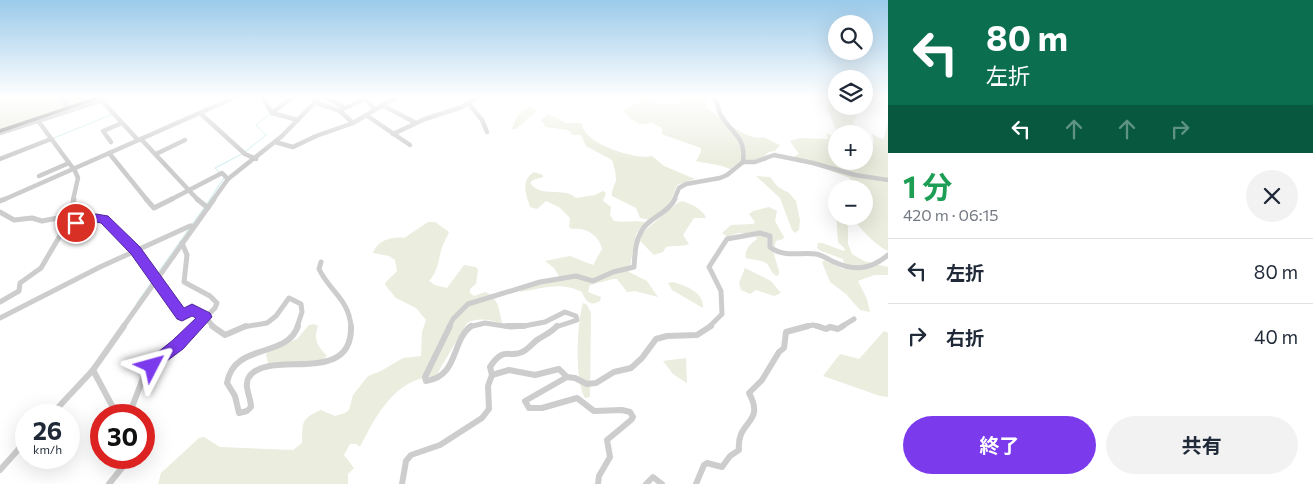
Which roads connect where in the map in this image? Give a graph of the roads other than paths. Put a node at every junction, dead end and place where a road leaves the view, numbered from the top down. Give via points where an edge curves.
1 (36, 119) edge
2 (48, 119) edge
3 (119, 119) edge
4 (188, 119) edge
5 (206, 119) edge
6 (293, 119) edge
7 (348, 119) edge
8 (360, 119) edge
9 (371, 119) edge
10 (408, 119) edge
11 (428, 119) edge
12 (481, 119) edge
13 (723, 119) edge
14 (298, 120) joint
15 (39, 122) junction
16 (122, 123) junction
17 (353, 123) junction
18 (416, 123) junction
19 (0, 132) edge
20 (487, 132) dead end
21 (394, 134) junction
22 (51, 138) junction
23 (140, 140) junction
24 (185, 140) dead end
25 (111, 142) dead end
26 (275, 142) junction
27 (410, 145) dead end
28 (109, 153) junction
29 (156, 154) junction
30 (0, 159) edge
31 (256, 159) junction
32 (743, 162) junction
33 (69, 163) junction
34 (74, 169) junction
35 (40, 176) dead end
36 (228, 179) junction
37 (888, 180) edge
38 (188, 190) junction
39 (0, 201) edge
40 (208, 208) junction
41 (0, 212) edge
42 (70, 216) junction
43 (67, 224) junction
44 (194, 226) junction
45 (182, 243) junction
46 (136, 251) junction
47 (888, 255) edge
48 (321, 262) dead end
49 (157, 279) junction
50 (0, 302) edge
51 (205, 317) junction
52 (0, 318) edge
53 (854, 319) dead end
54 (93, 370) junction
55 (492, 375) junction
56 (567, 377) junction
57 (61, 404) edge
58 (111, 404) edge
59 (134, 404) edge
60 (15, 453) edge
61 (121, 469) edge
62 (0, 470) edge
63 (109, 484) edge
64 (402, 484) edge
65 (597, 484) edge
66 (646, 484) edge
67 (662, 484) edge
68 (696, 484) edge

1 - 19 highway
2 - 15 street
3 - 16 street
4 - 23 street
5 - 31 street via 245,154
6 - 14 street
7 - 17 street
8 - 17 street
9 - 21 street
10 - 18 street
11 - 18 street
12 - 20 street
13 - 32 street via 742,142 746,152
14 - 26 street
15 - 19 street
15 - 22 street
16 - 23 street
16 - 25 street via 103,131
17 - 26 street via 294,147
18 - 21 street
21 - 27 street
22 - 30 street
22 - 33 street
23 - 28 street
23 - 29 street
24 - 29 street
26 - 31 street
28 - 34 street
28 - 38 street via 154,208
29 - 38 street
31 - 36 street
32 - 37 street via 784,156 855,176
32 - 55 street via 720,178 679,188 672,205 641,230 634,251 634,267 593,281 576,276 540,282 468,304 447,329 426,381 439,378 467,328 493,323 518,327 546,322 562,312 576,316 577,320 557,326 522,352 502,354 490,368
33 - 34 street
33 - 35 street
34 - 39 street
34 - 42 street via 78,178
36 - 38 street via 222,173
36 - 40 street
38 - 40 street
40 - 44 street
41 - 42 street via 14,220 32,218 42,222
42 - 43 street
43 - 46 street via 102,218
43 - 50 street via 41,268 20,283 19,291
44 - 45 street
44 - 46 street
45 - 49 street
45 - 51 street via 187,249 184,282 217,303
46 - 49 street
46 - 52 street
47 - 56 street via 874,266 857,269 844,267 817,254 779,253 770,247 770,236 764,233 727,239 709,267 721,291 722,314 704,332 697,337 676,335 656,339 631,368 614,372 596,383 587,384
48 - 51 street via 319,269 324,281 344,302 350,320 351,333 346,348 340,356 328,362 252,373 246,386 252,401 247,412 239,413 235,396 227,383 231,369 242,359 291,337 296,330 301,304 289,298 267,323 249,325 225,335
49 - 51 street via 182,315 192,309
49 - 54 street
51 - 59 street via 144,373
53 - 68 street via 838,329 813,325 786,332 784,348 749,393 757,410 739,434 739,450 722,467 704,465
54 - 57 street
54 - 58 street
55 - 56 street via 509,370 535,375 559,369
55 - 64 street via 488,386 489,408 482,418 440,445 411,455 406,461
56 - 65 street via 525,401 527,407 542,408 577,398 594,411 622,410 630,412 633,417 607,440 610,457
60 - 62 street
61 - 63 street
66 - 67 street via 653,478

